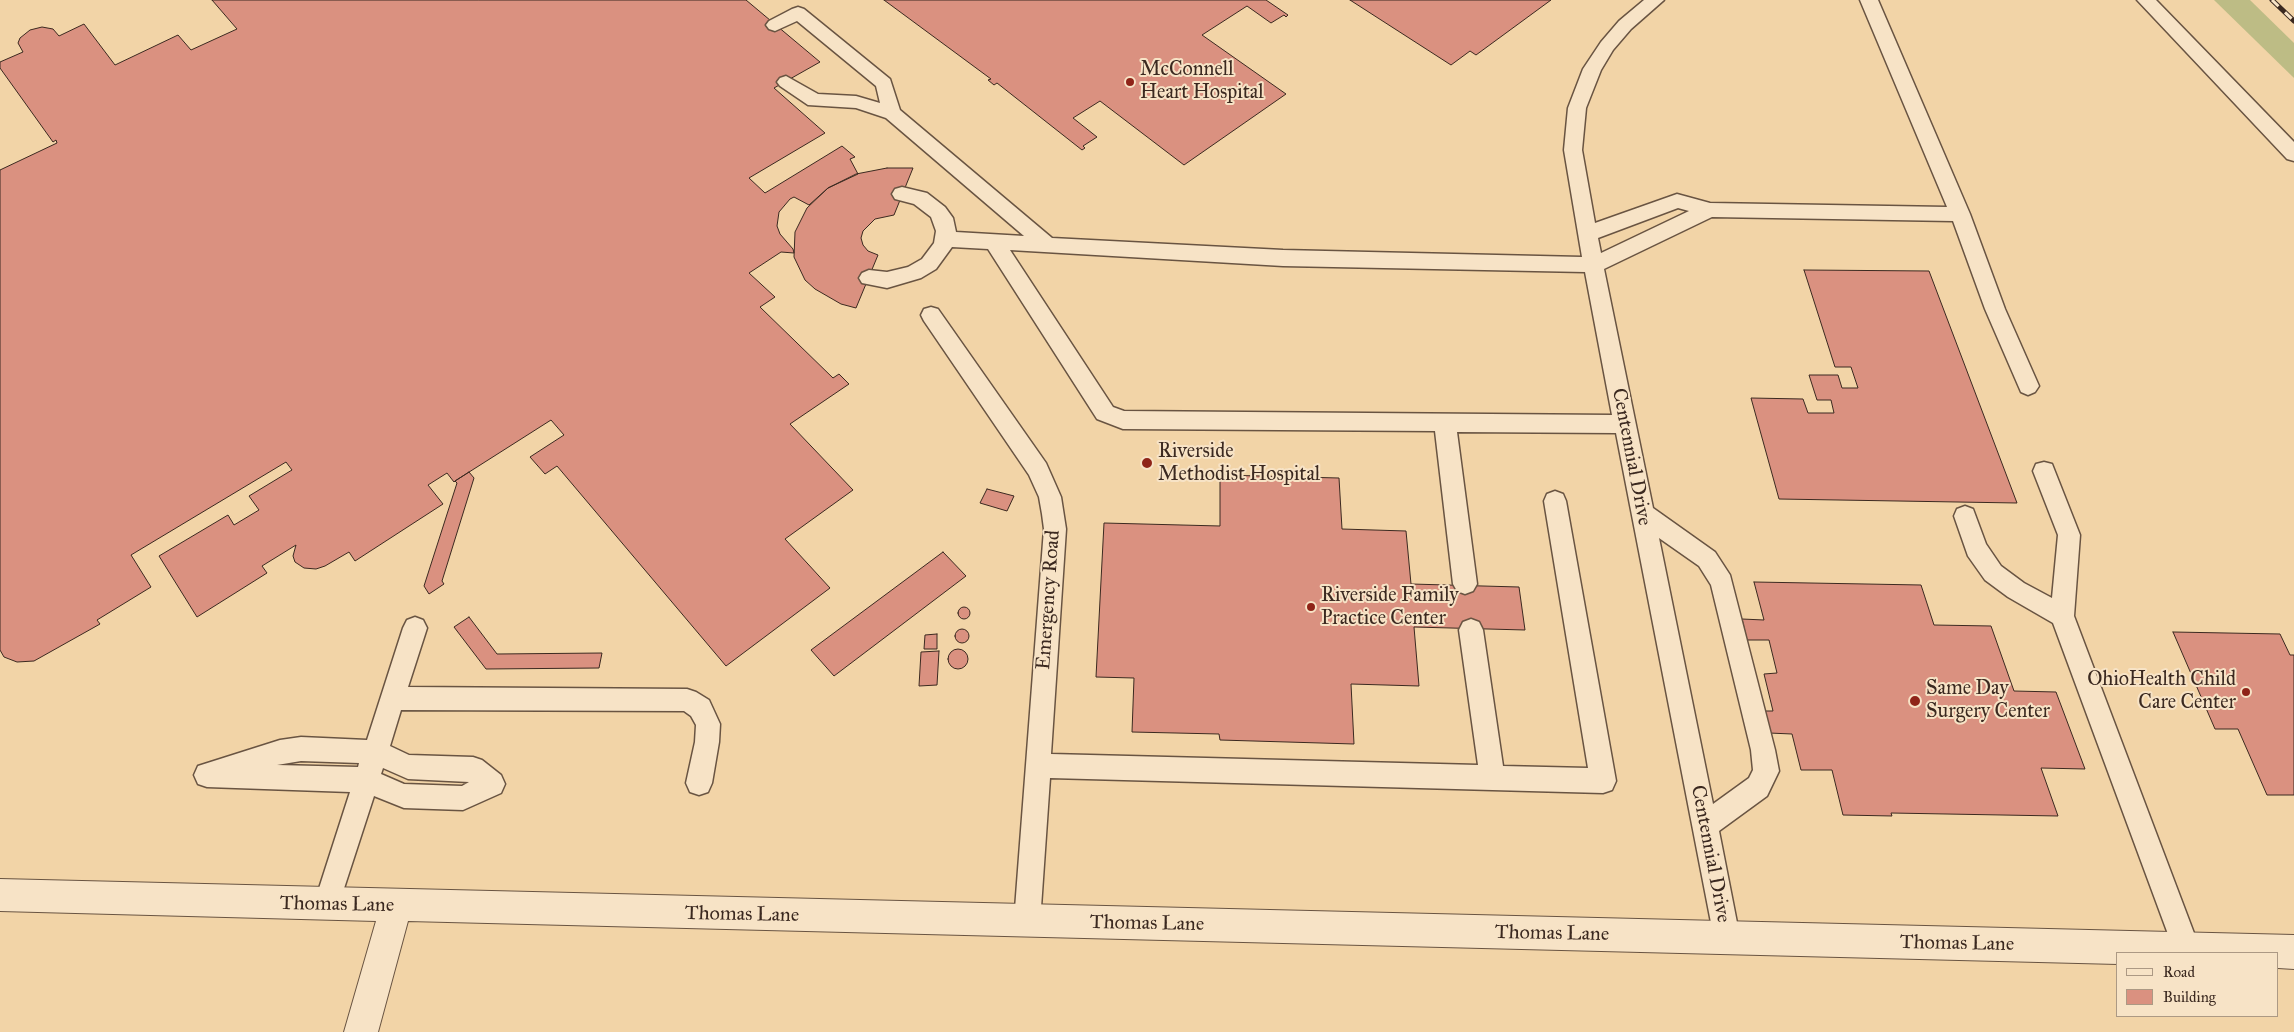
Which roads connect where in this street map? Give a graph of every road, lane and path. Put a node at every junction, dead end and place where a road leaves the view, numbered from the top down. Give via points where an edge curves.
1 (1655, 0) edge
2 (1869, 0) edge
3 (2146, 0) edge
4 (775, 25) dead end
5 (786, 82) dead end
6 (892, 113) junction
7 (2294, 154) edge
8 (902, 194) dead end
9 (1710, 210) junction
10 (1960, 214) junction
11 (1587, 234) junction
12 (945, 239) junction
13 (994, 242) junction
14 (1048, 245) junction
15 (1593, 265) junction
16 (869, 278) dead end
17 (931, 315) dead end
18 (2028, 386) dead end
19 (1445, 422) junction
20 (1624, 424) junction
21 (2044, 471) dead end
22 (1555, 501) dead end
23 (1643, 514) junction
24 (1965, 516) dead end
25 (1465, 584) dead end
26 (2062, 616) junction
27 (415, 628) dead end
28 (1471, 630) dead end
29 (392, 698) junction
30 (376, 752) junction
31 (1038, 766) junction
32 (1492, 778) junction
33 (366, 780) junction
34 (699, 783) dead end
35 (1705, 825) junction
36 (0, 895) edge
37 (326, 904) junction
38 (396, 906) junction
39 (1027, 922) junction
40 (1727, 938) junction
41 (2187, 949) junction
42 (2294, 952) edge
43 (361, 1032) edge

1 - 11 lane, Centennial Drive via 1625,25 1607,46 1592,70 1577,108 1573,150
2 - 10 lane
3 - 7 lane
4 - 6 lane via 798,13 884,83
5 - 6 lane via 814,100 856,102
6 - 14 lane
8 - 12 lane via 920,198 933,207 943,218
9 - 10 lane
9 - 11 lane via 1677,201
9 - 15 lane
10 - 18 lane
11 - 15 lane, Centennial Drive
12 - 13 lane
12 - 16 lane via 935,258 914,273 887,280
13 - 14 lane
13 - 19 lane via 1104,413 1123,420
14 - 15 lane via 1283,258
15 - 20 lane, Centennial Drive
17 - 31 lane, Emergency Road via 1038,470 1050,497 1055,529
19 - 20 lane
19 - 25 lane
20 - 23 lane, Centennial Drive
21 - 26 lane via 2069,535
22 - 32 lane via 1603,781
23 - 35 lane, Centennial Drive
23 - 35 lane via 1707,559 1722,582 1763,750 1766,771 1758,787
24 - 26 lane via 1976,549 1993,573
26 - 41 lane
27 - 29 lane
28 - 32 lane
29 - 30 lane
29 - 34 lane via 687,700 700,708 708,724
30 - 33 lane
30 - 33 lane via 408,767 473,769 492,784 463,798 414,797
30 - 33 lane via 296,749 207,775
31 - 32 lane
31 - 39 lane, Emergency Road
33 - 37 lane
35 - 40 lane, Centennial Drive
36 - 37 street, Thomas Lane
37 - 38 street, Thomas Lane
38 - 39 street, Thomas Lane
38 - 43 street
39 - 40 street, Thomas Lane
40 - 41 street, Thomas Lane
41 - 42 street, Thomas Lane

